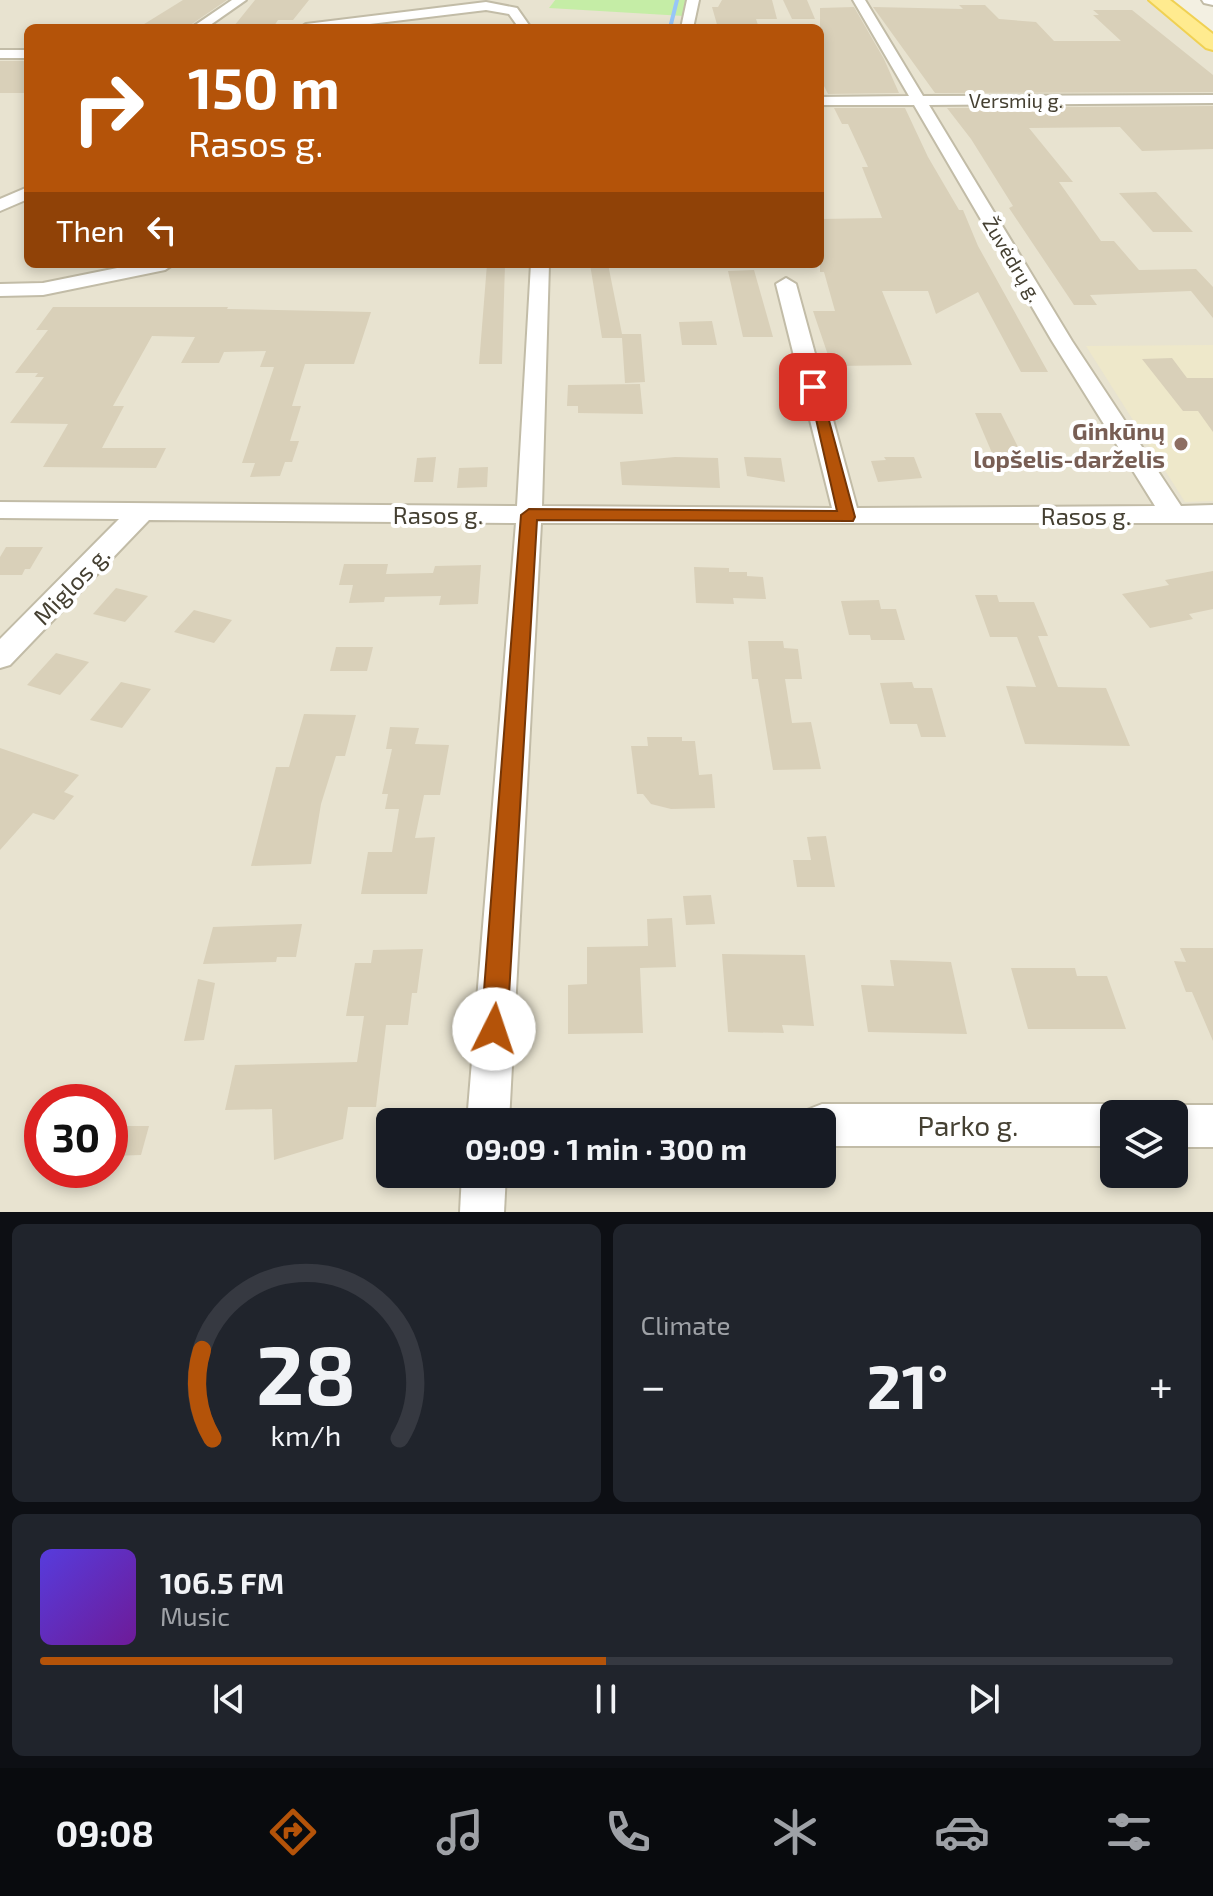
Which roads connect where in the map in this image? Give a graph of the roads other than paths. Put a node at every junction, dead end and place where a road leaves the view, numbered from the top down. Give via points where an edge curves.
1 (240, 0) edge
2 (693, 0) edge
3 (859, 0) edge
4 (1158, 0) edge
5 (203, 24) edge
6 (339, 24) edge
7 (522, 24) edge
8 (688, 24) edge
9 (1213, 44) edge
10 (0, 54) edge
11 (24, 54) edge
12 (1213, 99) edge
13 (919, 100) junction
14 (824, 101) edge
15 (24, 194) edge
16 (0, 206) edge
17 (145, 268) edge
18 (540, 268) edge
19 (786, 284) dead end
20 (0, 290) edge
21 (0, 510) edge
22 (142, 512) junction
23 (1173, 514) junction
24 (1213, 514) edge
25 (529, 515) junction
26 (847, 517) junction
27 (0, 657) edge
28 (489, 1108) edge
29 (836, 1125) edge
30 (1100, 1125) edge
31 (1188, 1126) edge
32 (1213, 1126) edge
33 (483, 1188) edge
34 (482, 1212) edge

1 - 5 street
2 - 8 street
3 - 13 street, Žuvėdrų g.
4 - 9 main road
6 - 7 street via 486,6 513,11
10 - 11 street
12 - 13 street, Versmių g.
13 - 14 street, Versmių g.
13 - 23 street, Žuvėdrų g. via 1062,341
15 - 16 street
17 - 20 street via 43,289
18 - 25 street
19 - 26 street
21 - 22 street, Rasos g.
22 - 25 street, Rasos g.
22 - 27 street, Miglos g.
23 - 24 street, Rasos g.
23 - 26 street, Rasos g.
25 - 26 street, Rasos g.
25 - 28 street
29 - 30 street, Parko g.
31 - 32 street
33 - 34 street

